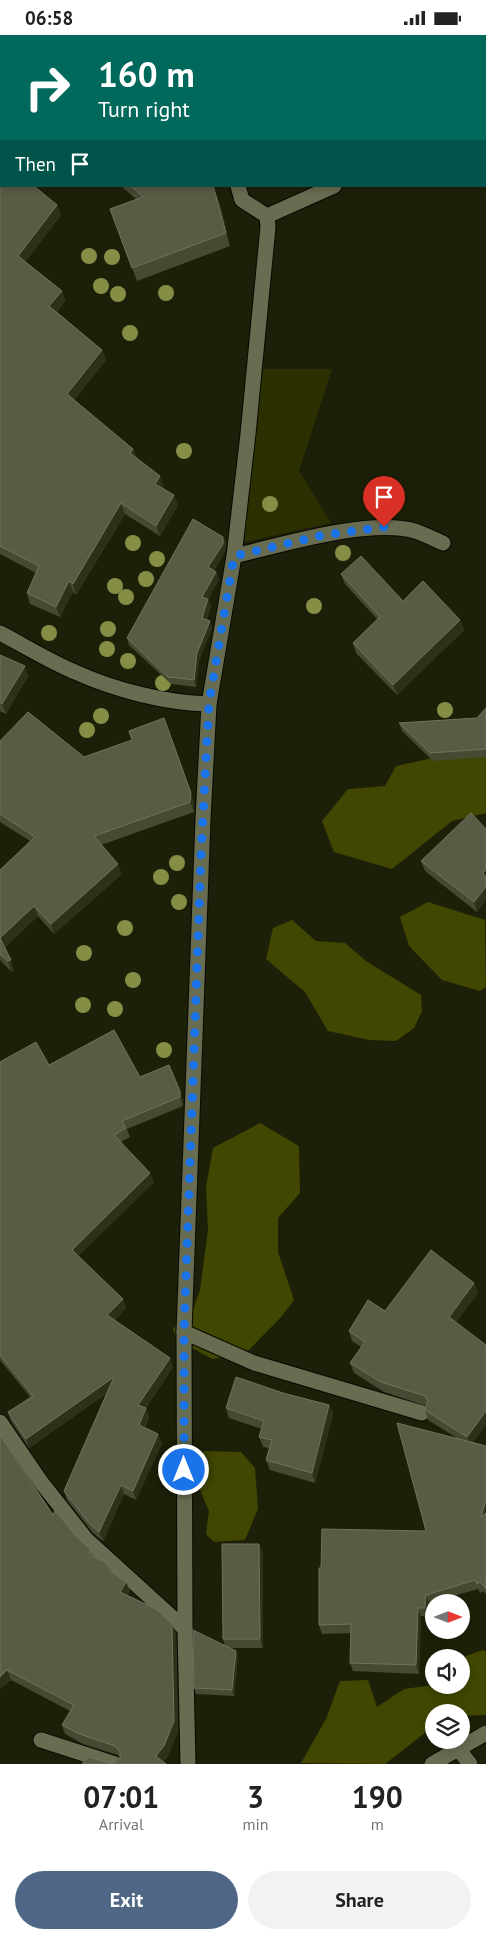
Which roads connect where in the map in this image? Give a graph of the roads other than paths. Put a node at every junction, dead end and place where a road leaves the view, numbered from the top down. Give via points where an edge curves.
1 (238, 187) edge
2 (332, 187) edge
3 (267, 215) junction
4 (443, 543) dead end
5 (234, 556) junction
6 (0, 633) edge
7 (209, 703) junction
8 (184, 1332) junction
9 (422, 1413) dead end
10 (0, 1422) edge
11 (185, 1629) junction
12 (486, 1733) edge
13 (41, 1740) dead end
14 (459, 1750) junction
15 (114, 1764) edge
16 (188, 1764) edge
17 (432, 1764) edge
18 (470, 1764) edge

1 - 3 street via 242,200
2 - 3 street
3 - 5 street via 262,293
4 - 5 street via 415,531 384,527 324,535
5 - 7 street
6 - 7 street via 84,675 134,692 181,703
7 - 8 street
8 - 9 street via 254,1363
8 - 11 street
10 - 11 street via 86,1539
11 - 16 street
12 - 14 street
13 - 15 street
14 - 17 street
14 - 18 street

